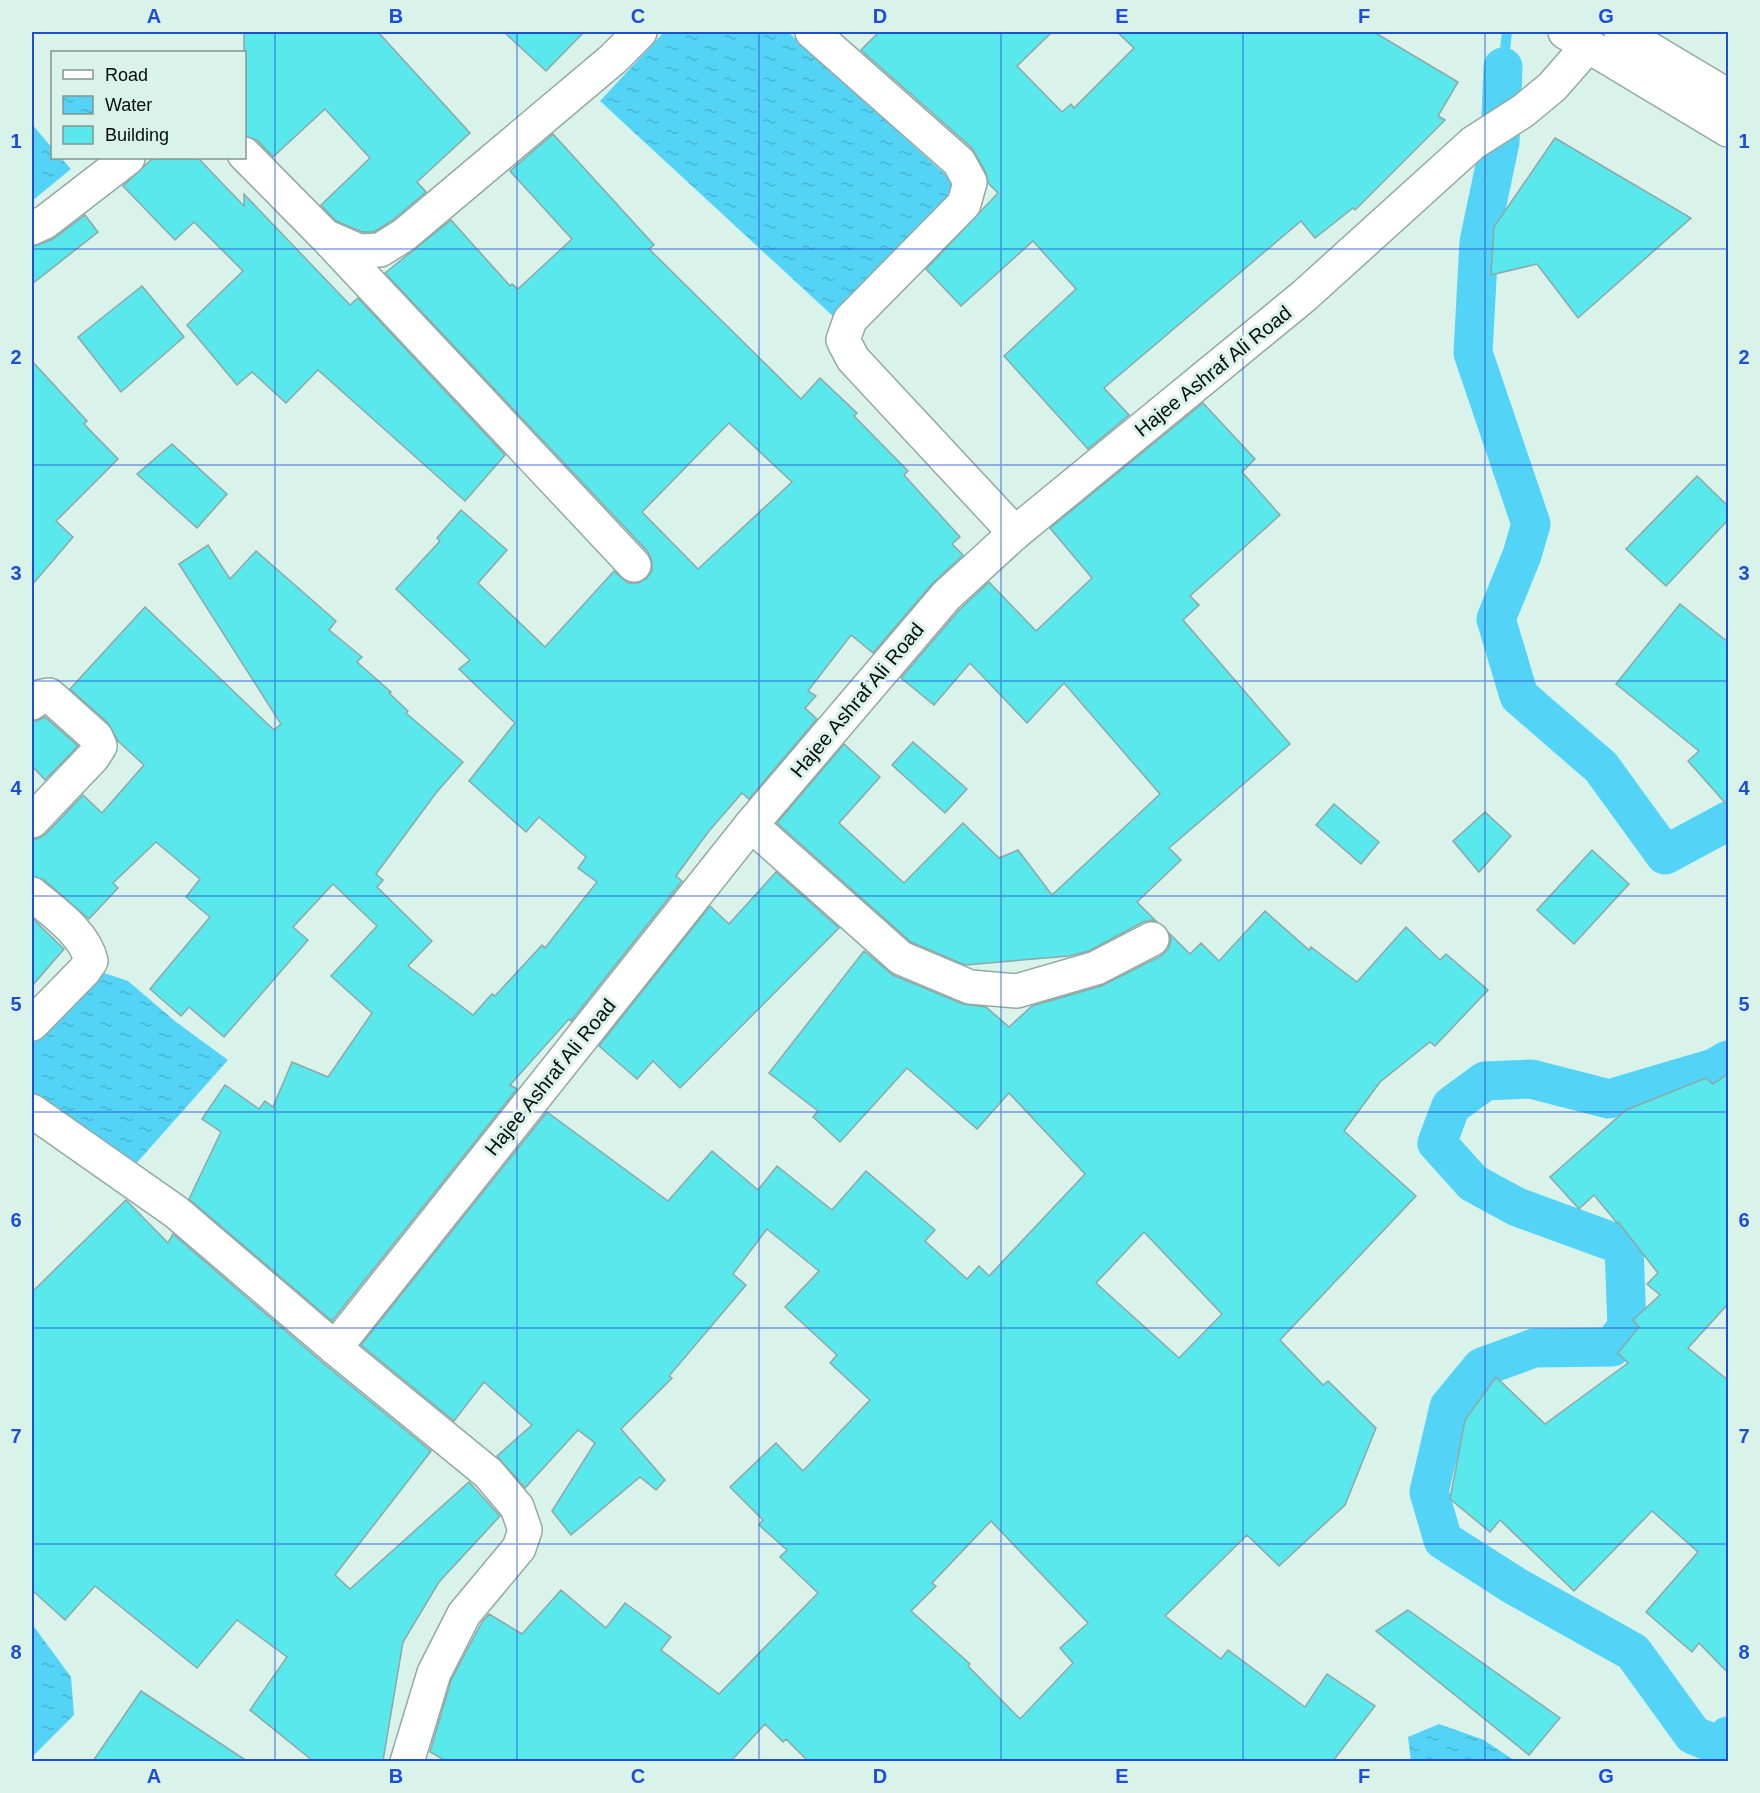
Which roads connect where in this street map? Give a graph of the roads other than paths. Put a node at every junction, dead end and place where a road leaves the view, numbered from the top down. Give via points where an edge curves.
1 (640, 32) edge
2 (812, 32) edge
3 (1621, 32) edge
4 (1576, 39) edge
5 (1728, 96) edge
6 (1728, 130) edge
7 (246, 156) edge
8 (127, 159) edge
9 (32, 228) edge
10 (327, 238) junction
11 (1015, 533) junction
12 (634, 565) dead end
13 (32, 702) edge
14 (32, 821) edge
15 (751, 825) junction
16 (32, 894) edge
17 (1152, 939) dead end
18 (32, 1024) edge
19 (32, 1111) edge
20 (335, 1348) junction
21 (407, 1761) edge

1 - 10 main road via 404,235 380,250 359,251
2 - 11 main road via 959,162 970,182 964,204 850,320 843,340 853,359
3 - 5 main road
4 - 6 main road
4 - 11 main road, Hajee Ashraf Ali Road via 1552,87 1473,143 1304,296
7 - 10 main road
8 - 9 main road
10 - 12 main road
11 - 15 main road, Hajee Ashraf Ali Road via 946,596
13 - 14 main road via 48,694 96,736 100,746
15 - 17 main road via 901,958 970,987 1017,991 1096,968
15 - 20 main road, Hajee Ashraf Ali Road
16 - 18 main road via 66,923 88,949 91,961
19 - 20 main road via 176,1212
20 - 21 main road via 488,1473 517,1507 525,1530 519,1548 464,1614 434,1673

